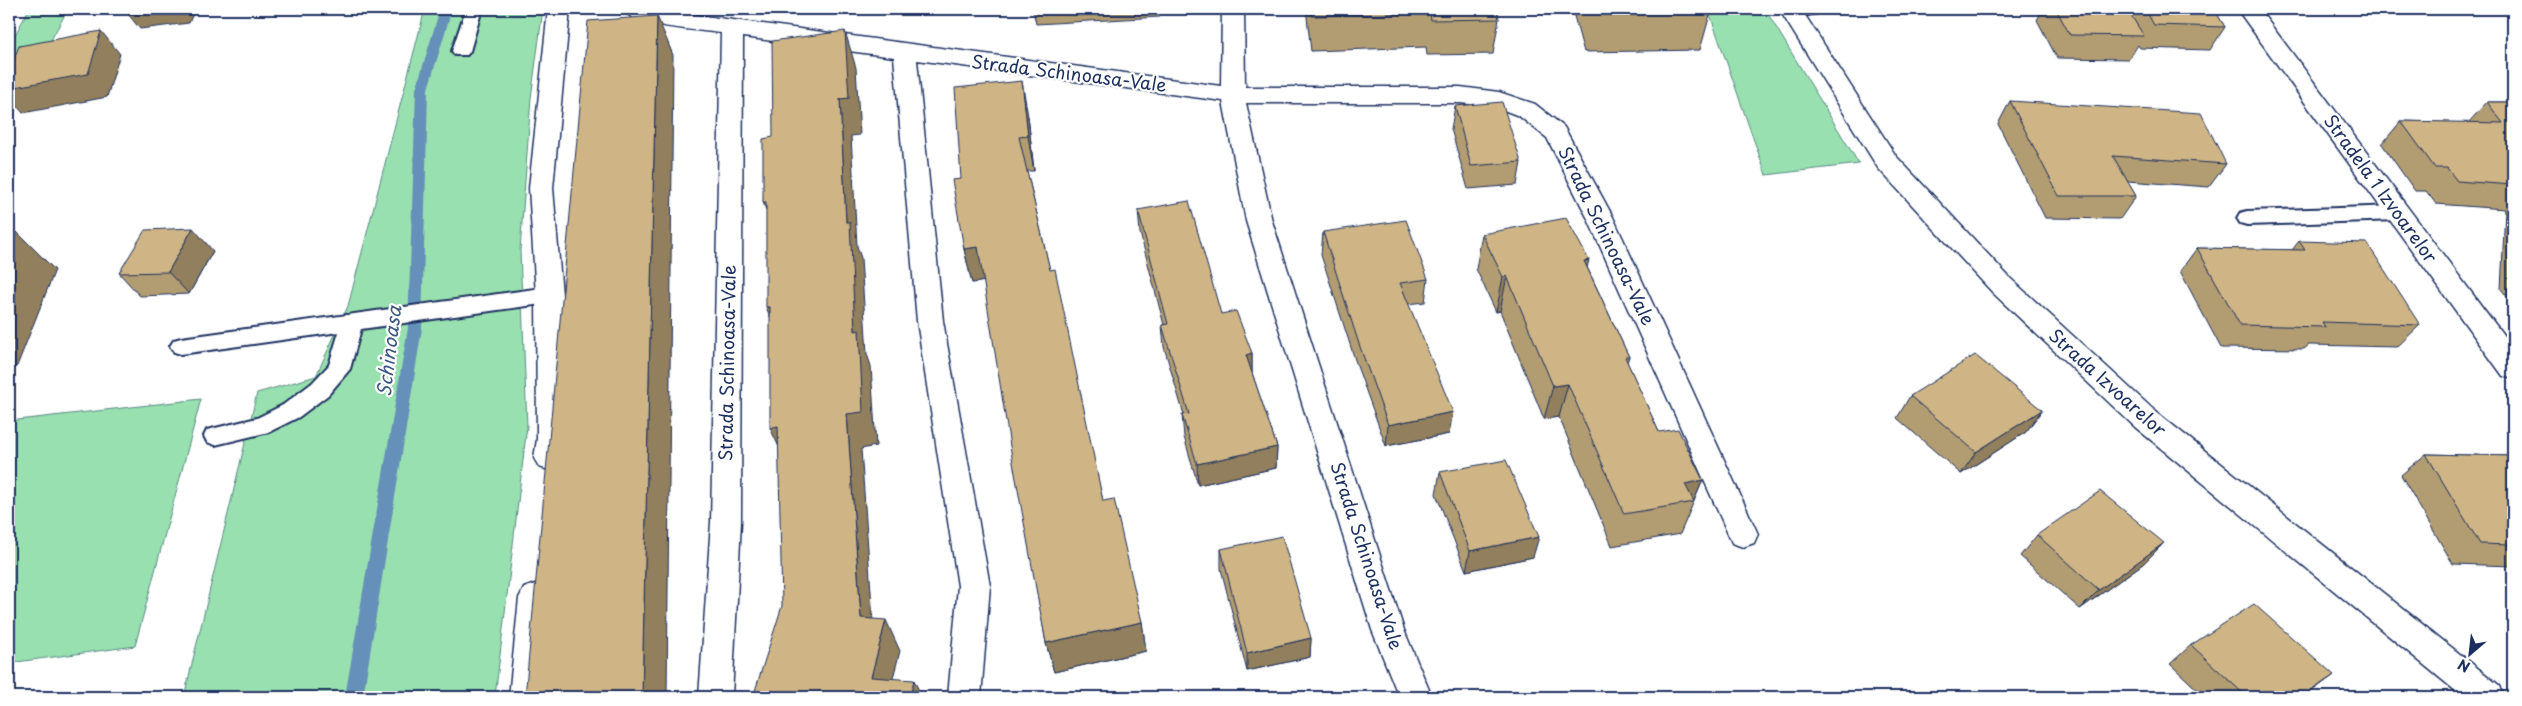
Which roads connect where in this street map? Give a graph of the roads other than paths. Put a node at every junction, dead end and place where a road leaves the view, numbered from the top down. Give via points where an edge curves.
1 (474, 9) edge
2 (559, 9) edge
3 (633, 9) edge
4 (1233, 9) edge
5 (1798, 9) edge
6 (2248, 9) edge
7 (732, 28) junction
8 (461, 51) dead end
9 (905, 52) junction
10 (1233, 95) junction
11 (2398, 213) junction
12 (2247, 218) dead end
13 (549, 295) junction
14 (352, 323) junction
15 (181, 346) dead end
16 (2513, 368) edge
17 (214, 436) dead end
18 (547, 478) edge
19 (1743, 534) dead end
20 (537, 578) edge
21 (524, 697) edge
22 (715, 697) edge
23 (964, 697) edge
24 (1415, 697) edge
25 (2488, 697) edge

1 - 8 lane
2 - 13 street via 542,188
3 - 7 street, Strada Schinoasa-Vale via 650,16
4 - 10 street, Strada Schinoasa-Vale
5 - 25 street, Strada Izvoarelor via 1887,162 2002,286 2145,419
6 - 11 street, Stradela 1 Izvoarelor
7 - 9 street, Strada Schinoasa-Vale
7 - 22 street, Strada Schinoasa-Vale via 726,522
9 - 10 street, Strada Schinoasa-Vale
9 - 23 street via 930,321 974,586
10 - 19 street, Strada Schinoasa-Vale via 1460,95 1499,100 1527,110 1556,134 1606,229
10 - 24 street, Strada Schinoasa-Vale via 1259,221 1388,630
11 - 12 lane
11 - 16 street, Stradela 1 Izvoarelor
13 - 14 lane
13 - 18 street via 551,439
14 - 15 lane
14 - 17 lane via 339,369 320,389 291,411 261,426
20 - 21 street

